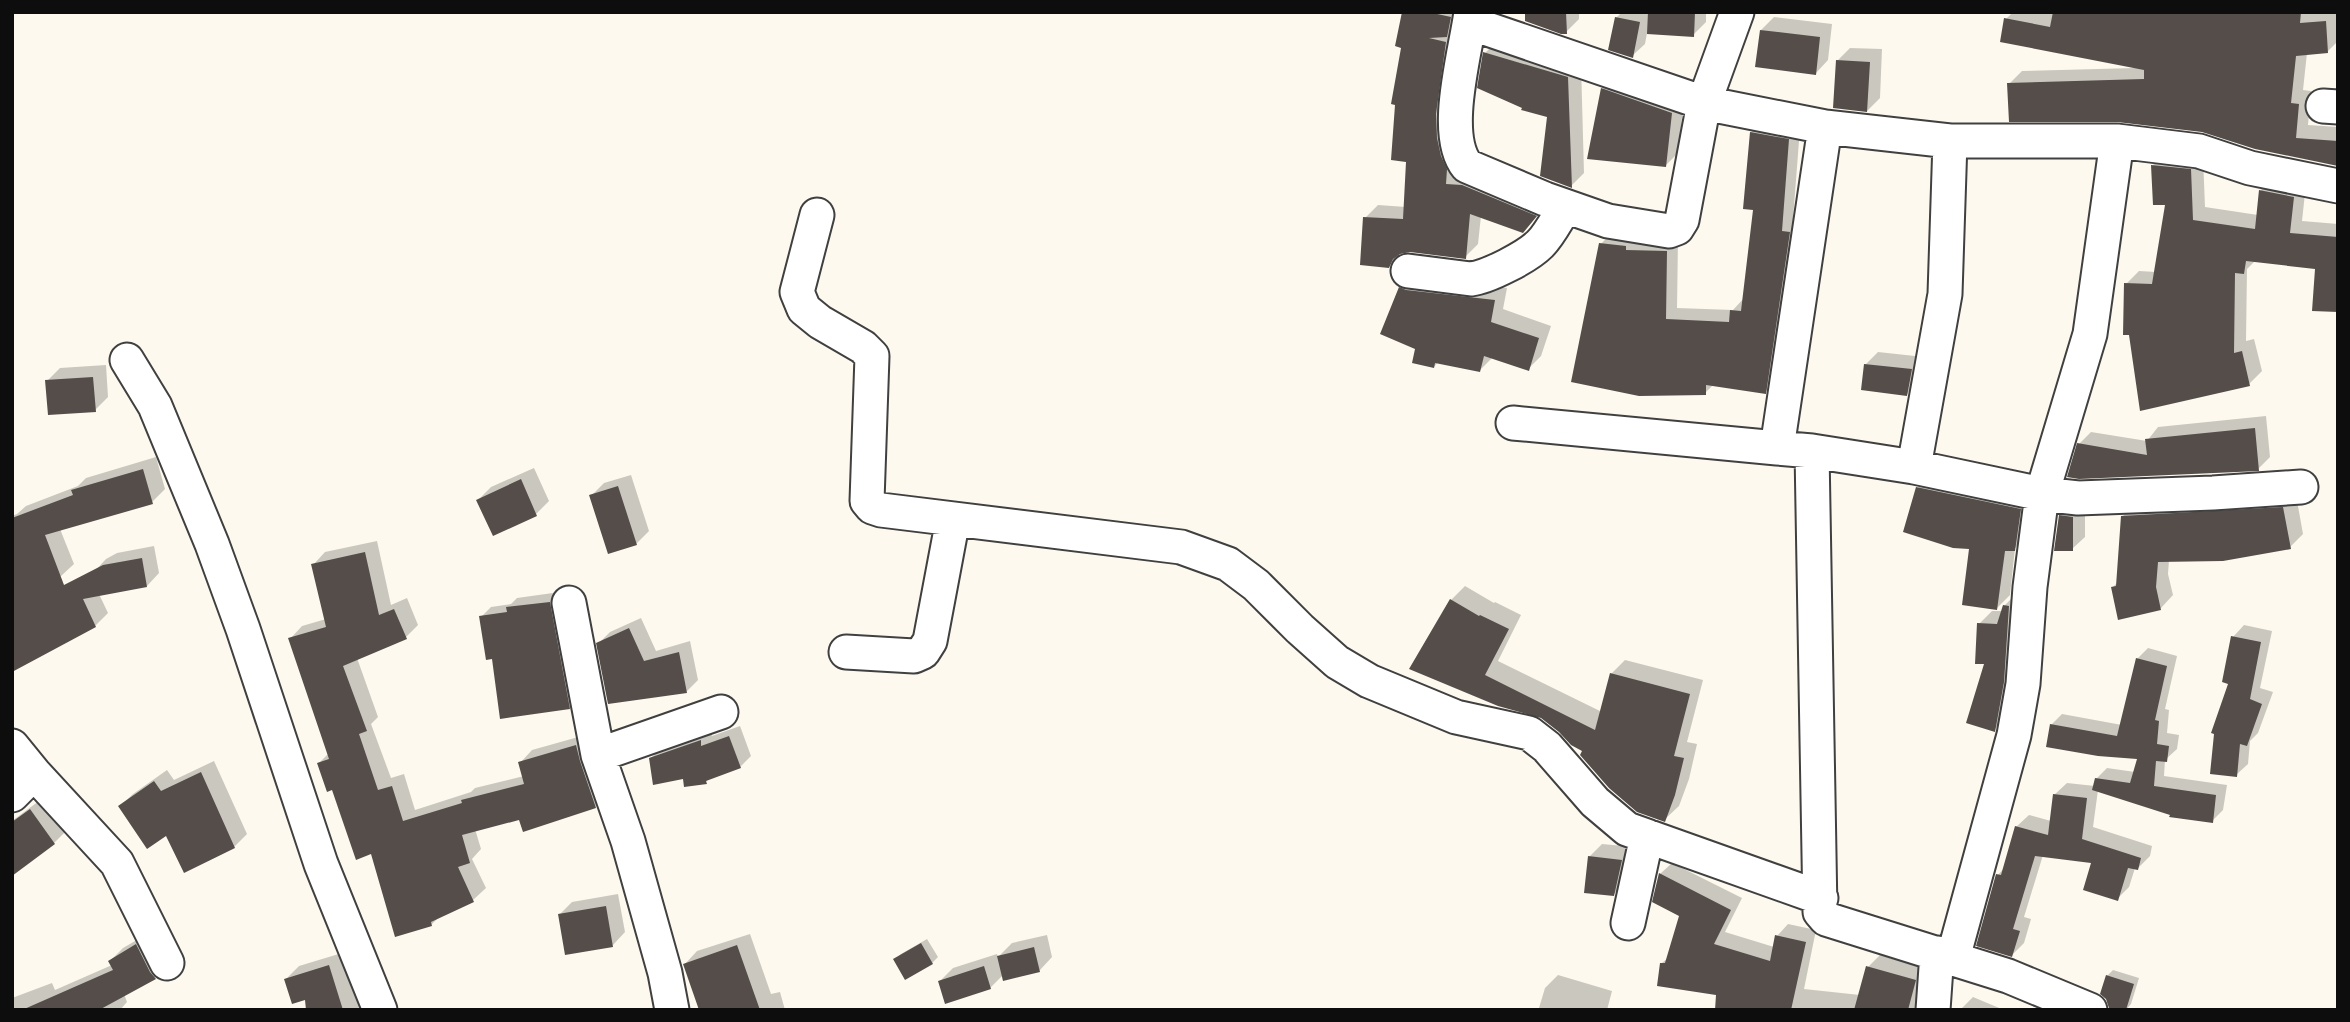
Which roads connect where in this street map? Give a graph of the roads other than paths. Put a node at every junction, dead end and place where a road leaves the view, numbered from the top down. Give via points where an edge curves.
1 (1737, 12) edge
2 (1471, 17) edge
3 (1704, 103) junction
4 (1825, 127) junction
5 (1950, 141) junction
6 (2117, 141) junction
7 (2338, 186) edge
8 (1565, 207) junction
9 (817, 215) dead end
10 (1408, 271) dead end
11 (127, 359) dead end
12 (1513, 423) dead end
13 (1777, 448) junction
14 (1812, 451) junction
15 (1914, 467) junction
16 (2301, 487) dead end
17 (2042, 494) junction
18 (953, 519) junction
19 (569, 603) dead end
20 (846, 652) dead end
21 (721, 712) dead end
22 (12, 746) edge
23 (598, 755) junction
24 (23, 784) edge
25 (1647, 836) junction
26 (1821, 898) junction
27 (1628, 923) dead end
28 (1945, 955) junction
29 (167, 962) dead end
30 (380, 1010) edge
31 (673, 1010) edge
32 (1933, 1010) edge
33 (2090, 1010) edge

1 - 3 street
2 - 3 street
2 - 8 street via 1457,84 1459,157 1485,176
3 - 4 street
3 - 8 street via 1677,228 1668,231 1608,222
4 - 5 street
4 - 13 street
5 - 6 street
5 - 15 street via 1945,294
6 - 7 street via 2199,151 2250,168
6 - 17 street via 2090,334
8 - 10 street via 1540,244 1480,278
9 - 18 street via 797,292 804,309 872,356 867,501 881,510
11 - 30 street via 155,407 212,544 321,864
12 - 13 street
13 - 14 street
14 - 15 street
14 - 26 street
15 - 17 street
16 - 17 street via 2078,498
17 - 28 street via 2024,684 2014,735
18 - 20 street via 930,641 923,652 914,656
18 - 25 street via 1181,547 1228,564 1337,662 1369,681 1456,717 1529,733 1548,747 1595,802 1627,829
19 - 23 street
21 - 23 street
22 - 24 street
23 - 31 street via 628,841
24 - 29 street via 117,863
25 - 26 street
25 - 27 street
26 - 28 street via 1820,912 1826,919
28 - 32 street
28 - 33 street

